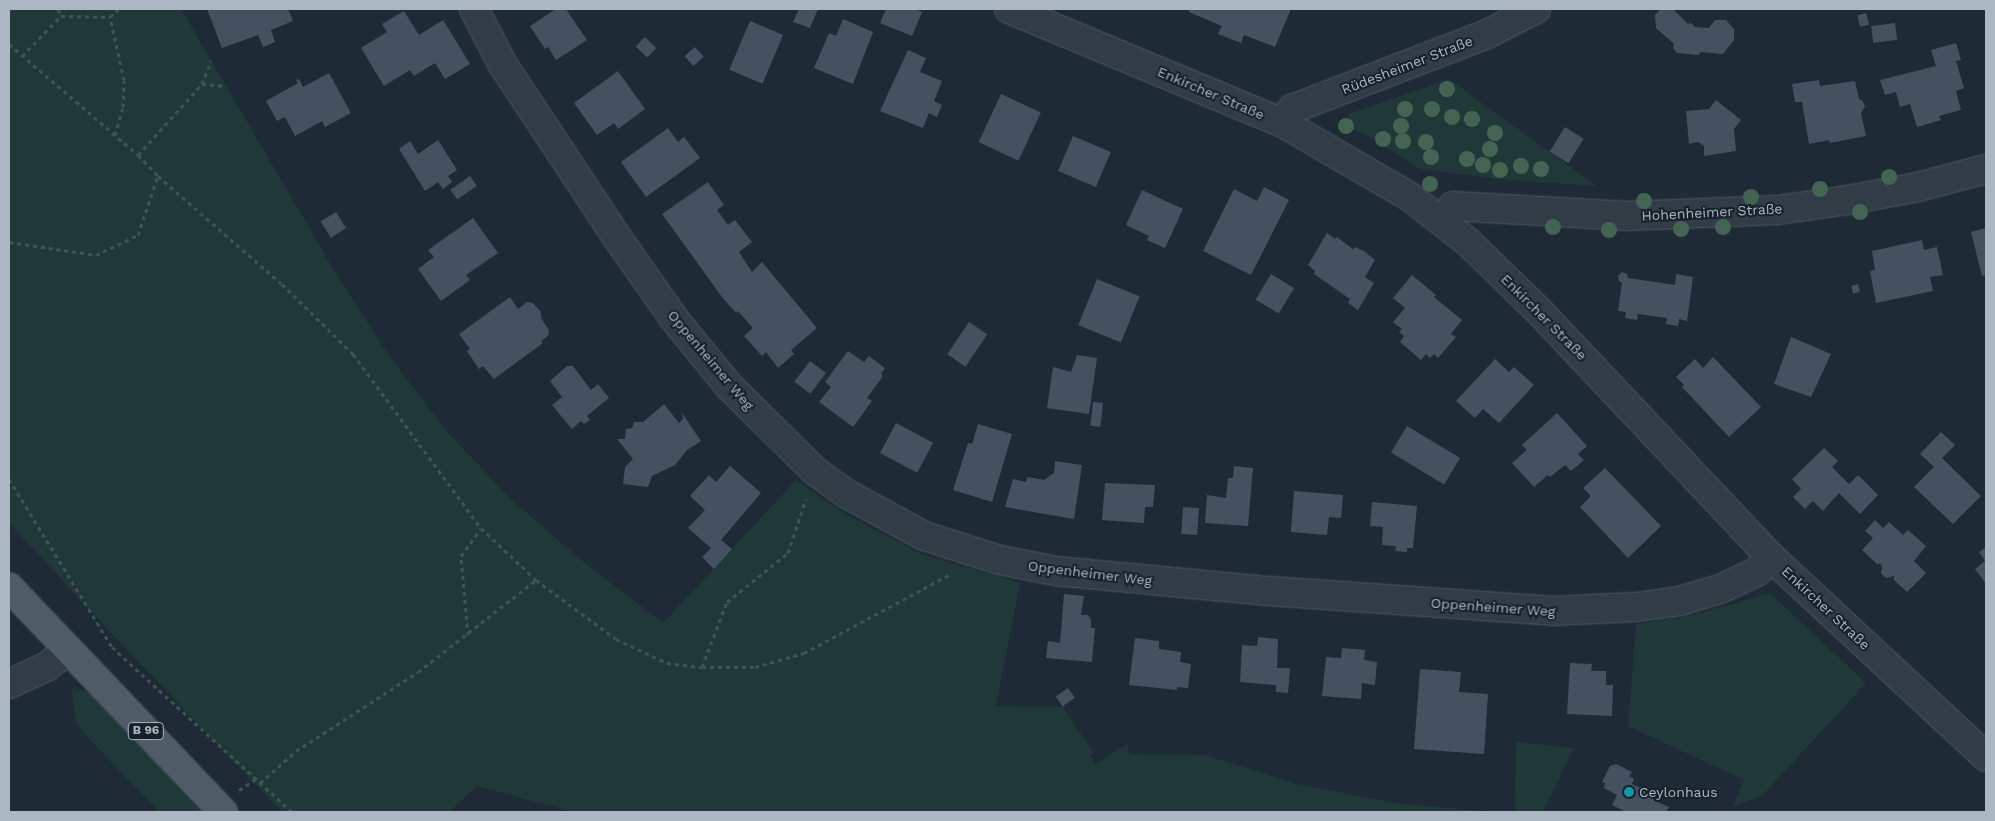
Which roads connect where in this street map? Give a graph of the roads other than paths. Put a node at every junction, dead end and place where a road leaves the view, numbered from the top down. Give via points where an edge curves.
1 (474, 9) edge
2 (1009, 9) edge
3 (1536, 9) edge
4 (1283, 123) junction
5 (1986, 169) edge
6 (1441, 221) junction
7 (1772, 558) junction
8 (9, 587) edge
9 (68, 649) junction
10 (9, 684) edge
11 (1986, 757) edge
12 (228, 804) edge

1 - 7 street, Oppenheimer Weg via 508,73 614,233 675,320 729,386 815,471 847,494 924,536 1000,560 1056,572 1553,611 1636,607 1680,601 1720,589 1756,572
2 - 4 street, Enkircher Straße
3 - 4 street, Rüdesheimer Straße via 1487,34 1292,109
4 - 6 street, Enkircher Straße via 1410,197
5 - 6 street, Hohenheimer Straße via 1918,187 1778,210 1627,216 1453,206
6 - 7 street, Enkircher Straße via 1468,242 1538,310
7 - 11 street, Enkircher Straße
8 - 9 main road, B 96
9 - 10 street via 48,666
9 - 12 main road, B 96

